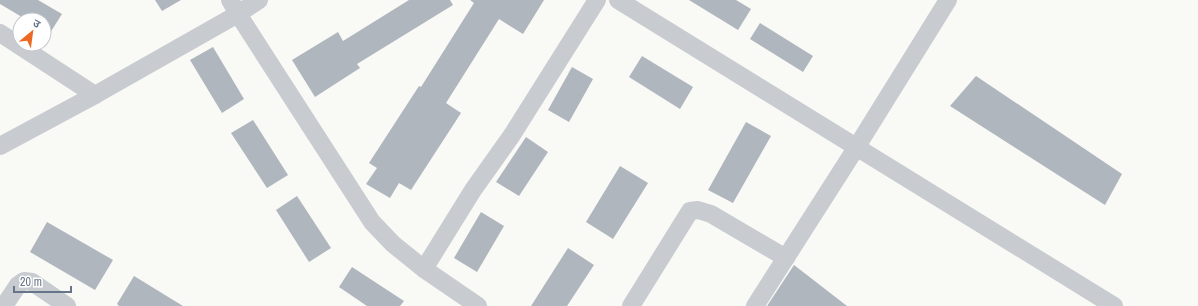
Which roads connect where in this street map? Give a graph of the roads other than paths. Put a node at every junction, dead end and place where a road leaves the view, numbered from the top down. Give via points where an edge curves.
1 (259, 0) edge
2 (597, 0) edge
3 (618, 0) edge
4 (948, 0) edge
5 (234, 7) edge
6 (0, 33) edge
7 (95, 95) junction
8 (0, 146) edge
9 (856, 148) junction
10 (786, 258) junction
11 (424, 269) junction
12 (4, 306) edge
13 (67, 306) edge
14 (478, 306) edge
15 (631, 306) edge
16 (755, 306) edge
17 (1114, 306) edge

1 - 5 street
2 - 11 street
3 - 9 street
4 - 9 street
5 - 7 street
5 - 11 street via 372,222 392,244
6 - 7 street
7 - 8 street
9 - 10 street
9 - 17 street
10 - 15 street via 711,214 698,210 690,211
10 - 16 street
11 - 14 street
12 - 13 street via 18,285 24,281 32,282

